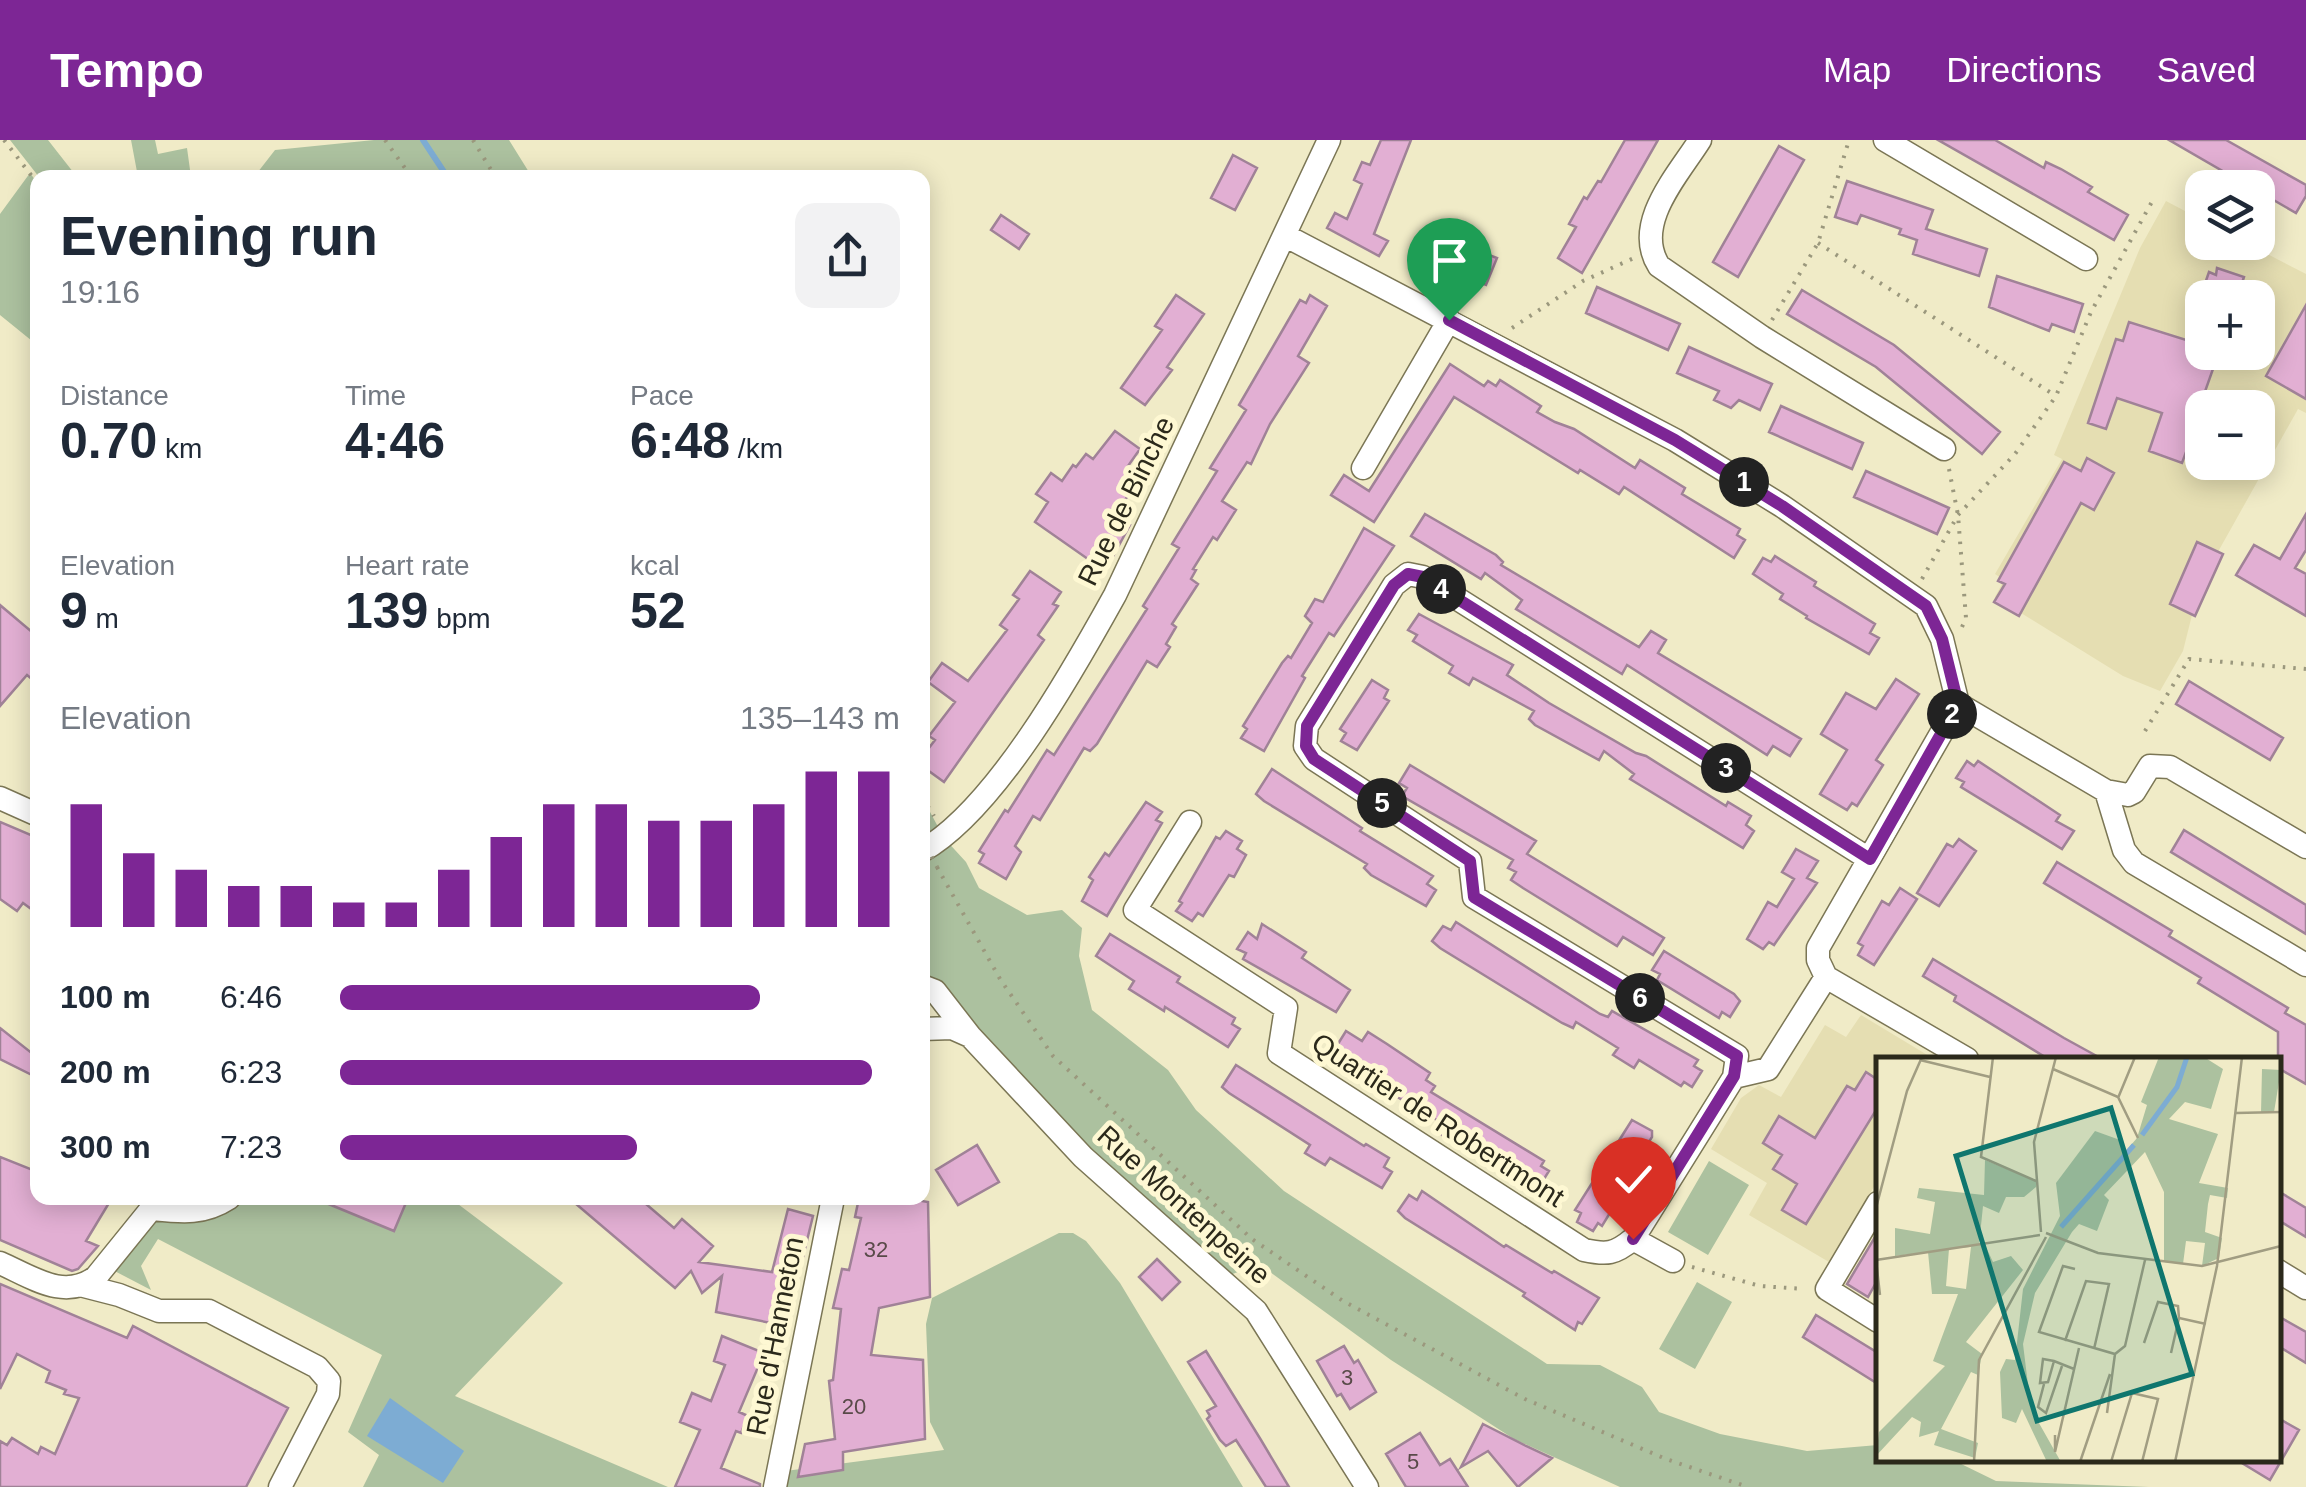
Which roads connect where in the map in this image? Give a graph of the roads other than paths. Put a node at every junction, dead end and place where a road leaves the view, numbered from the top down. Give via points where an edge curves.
1 (1329, 140) edge
2 (1700, 140) edge
3 (1885, 140) edge
4 (1286, 236) junction
5 (2086, 260) dead end
6 (1449, 320) junction
7 (1944, 449) road end
8 (1363, 468) dead end
9 (1958, 704) junction
10 (2106, 791) junction
11 (0, 798) edge
12 (30, 811) edge
13 (1190, 822) dead end
14 (2306, 848) edge
15 (930, 859) edge
16 (1870, 859) junction
17 (2306, 965) edge
18 (1826, 977) junction
19 (930, 989) edge
20 (930, 1029) edge
21 (970, 1036) junction
22 (1963, 1057) edge
23 (1734, 1076) junction
24 (154, 1205) edge
25 (162, 1205) edge
26 (218, 1205) edge
27 (832, 1205) edge
28 (1876, 1210) edge
29 (1633, 1239) junction
30 (1673, 1261) road end
31 (0, 1263) edge
32 (2281, 1273) edge
33 (84, 1286) junction
34 (2306, 1288) edge
35 (1876, 1319) edge
36 (280, 1487) edge
37 (775, 1487) edge
38 (1367, 1487) edge

1 - 4 street, Rue de Binche
2 - 7 street via 1650,228 1659,266
3 - 5 street
4 - 6 street
4 - 15 street, Rue de Binche via 1082,655 1000,774
6 - 8 street
6 - 9 street via 1675,440 1926,606
9 - 10 street
9 - 16 street
10 - 14 street via 2128,795 2150,766 2160,764
10 - 17 street via 2134,863
11 - 12 street
13 - 29 street, Quartier de Robertmont via 1135,910 1286,1008 1278,1053 1584,1250 1606,1255
16 - 18 street via 1818,948
16 - 23 street via 1423,577 1408,574 1394,585 1307,726 1306,746 1314,759 1470,861 1474,897 1737,1056
18 - 22 street
18 - 23 street via 1768,1070
19 - 21 street, Rue Montenpeine
20 - 21 street
21 - 38 street, Rue Montenpeine via 1083,1157 1256,1312
23 - 29 street
24 - 33 street
25 - 26 street via 189,1214
27 - 37 street, Rue d'Hanneton
28 - 35 street via 1827,1289
29 - 30 street
31 - 33 street via 52,1286
32 - 34 street
33 - 36 street via 159,1311 209,1311 317,1367 329,1381 328,1394

